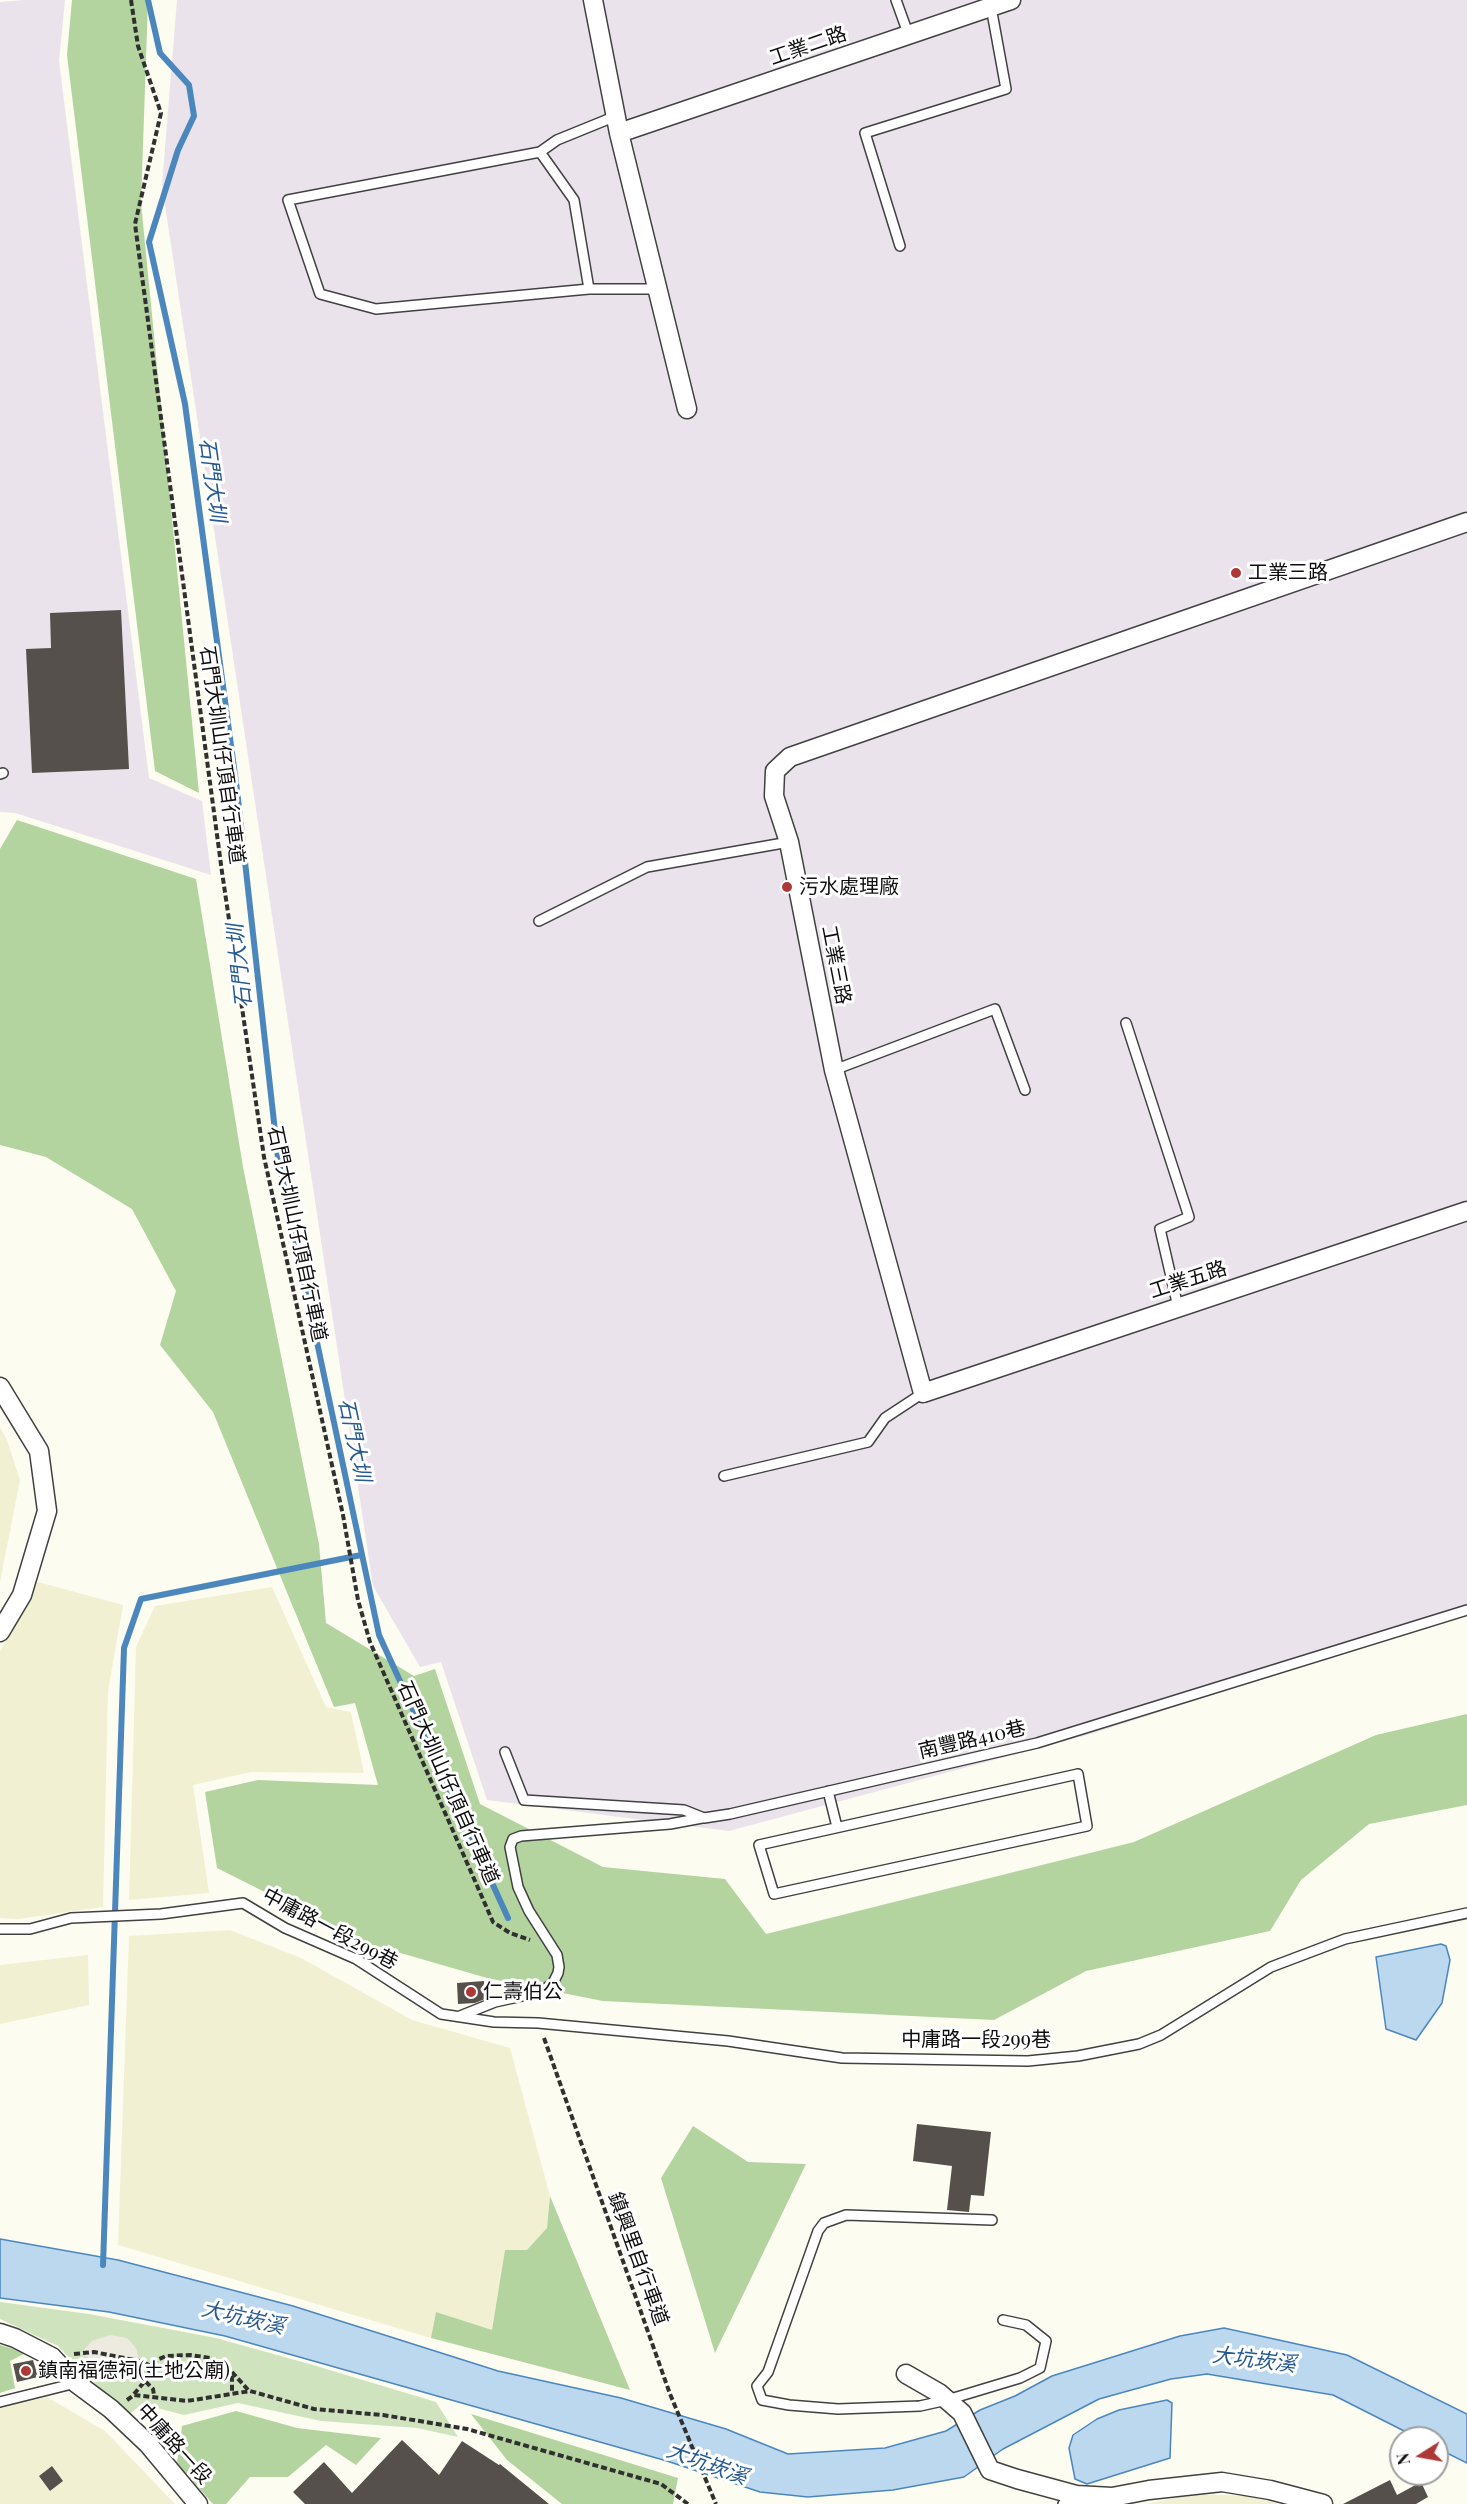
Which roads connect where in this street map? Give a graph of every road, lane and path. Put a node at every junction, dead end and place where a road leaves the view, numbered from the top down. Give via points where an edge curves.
1 (131, 0) edge
2 (592, 0) edge
3 (896, 0) edge
4 (1011, 0) edge
5 (991, 7) junction
6 (909, 36) junction
7 (618, 124) junction
8 (540, 152) junction
9 (900, 246) dead end
10 (589, 289) junction
11 (658, 289) junction
12 (687, 409) dead end
13 (1467, 522) edge
14 (789, 842) junction
15 (539, 921) dead end
16 (1126, 1023) dead end
17 (834, 1070) junction
18 (1025, 1090) dead end
19 (1467, 1210) edge
20 (1178, 1307) junction
21 (0, 1387) edge
22 (923, 1393) junction
23 (724, 1476) dead end
24 (1467, 1610) edge
25 (0, 1632) edge
26 (505, 1752) dead end
27 (828, 1791) junction
28 (704, 1818) junction
29 (837, 1827) junction
30 (1467, 1913) edge
31 (0, 1929) edge
32 (548, 1940) junction
33 (458, 2017) junction
34 (538, 2023) junction
35 (992, 2220) dead end
36 (1003, 2320) dead end
37 (0, 2333) edge
38 (52, 2357) junction
39 (152, 2366) junction
40 (231, 2372) junction
41 (906, 2373) dead end
42 (145, 2381) junction
43 (76, 2383) junction
44 (250, 2391) junction
45 (232, 2393) junction
46 (134, 2395) junction
47 (154, 2395) junction
48 (947, 2400) junction
49 (0, 2402) edge
50 (111, 2409) junction
51 (1097, 2496) junction
52 (198, 2504) edge
53 (688, 2504) edge
54 (716, 2504) edge
55 (1063, 2504) edge
56 (1323, 2504) edge

1 - 32 path, 石門大圳山仔頂自行車道 via 138,46 161,113 135,224 222,872 264,1156 358,1600 370,1642 493,1922 534,1941
2 - 7 street
3 - 6 lane
4 - 5 street, 工業二路
5 - 6 street, 工業二路
5 - 9 lane via 1006,89 865,133
6 - 7 street, 工業二路
7 - 8 lane via 557,140
7 - 11 street
8 - 10 lane via 574,200
8 - 10 lane via 288,200 320,294 376,309
10 - 11 lane
11 - 12 street
13 - 14 street, 工業三路 via 790,758 774,771 774,795
14 - 15 lane via 647,867
14 - 17 street, 工業三路
16 - 20 lane via 1189,1217 1160,1230
17 - 18 lane via 994,1009
17 - 22 street, 工業三路
19 - 20 street, 工業五路
20 - 22 street, 工業五路
21 - 25 street via 39,1451 47,1511 22,1595
22 - 23 lane via 885,1418 868,1442
24 - 27 lane, 南豐路410巷 via 1037,1743
26 - 28 lane, 南豐路410巷 via 524,1800 684,1810
27 - 28 lane, 南豐路410巷
27 - 29 lane
28 - 32 lane via 513,1839 510,1847 518,1887
29 - 29 lane via 1078,1774 1087,1826 774,1894 759,1845
30 - 34 lane, 中庸路一段299巷 via 1345,1939 1271,1967 1154,2038 1078,2056 1028,2061 842,2058 729,2041
31 - 33 lane, 中庸路一段299巷 via 30,1929 71,1918 161,1914 243,1903 285,1928 356,1959 441,2014
32 - 33 lane via 559,1967 553,1983 541,1992 495,2002
33 - 34 lane, 中庸路一段299巷
34 - 54 path, 鎮興里自行車道 via 670,2394
35 - 48 lane via 846,2215 824,2223 768,2372 758,2386 762,2400 838,2409
36 - 48 lane via 1026,2325 1046,2341 1040,2368
37 - 38 street, 中庸路一段
38 - 39 path via 94,2352
38 - 43 street, 中庸路一段
39 - 40 path via 166,2356 190,2355 224,2363
39 - 42 path
40 - 44 path
40 - 45 path
41 - 48 street
42 - 46 path
42 - 47 path
43 - 49 lane
43 - 50 street, 中庸路一段
44 - 45 path
44 - 53 path via 314,2409 467,2428 661,2484
45 - 47 path via 187,2401
46 - 47 path
46 - 50 path
48 - 51 street via 963,2415 990,2470 1049,2489
50 - 52 street, 中庸路一段 via 148,2444
51 - 55 lane
51 - 56 street via 1112,2498 1222,2482

